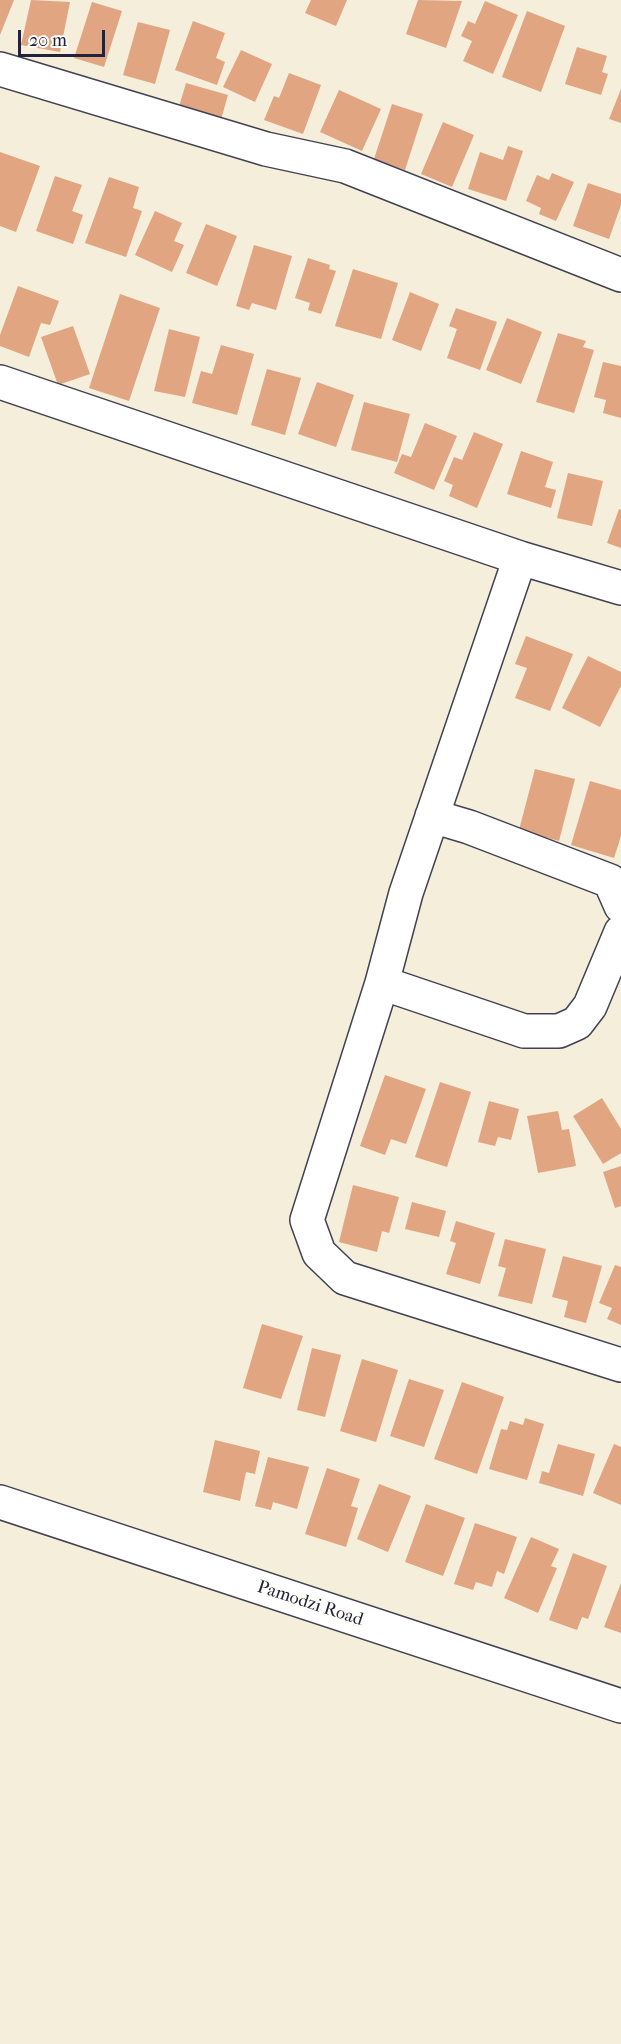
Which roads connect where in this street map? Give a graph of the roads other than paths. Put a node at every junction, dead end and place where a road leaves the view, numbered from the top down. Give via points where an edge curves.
1 (0, 69) edge
2 (621, 275) edge
3 (0, 382) edge
4 (520, 558) junction
5 (621, 588) edge
6 (432, 816) junction
7 (621, 906) edge
8 (621, 933) edge
9 (382, 983) junction
10 (621, 1365) edge
11 (0, 1502) edge
12 (621, 1706) edge

1 - 2 street via 266,149 345,166
3 - 4 street
4 - 5 street
4 - 6 street
6 - 7 street via 610,881
6 - 9 street
8 - 9 street via 590,1006 577,1023 560,1031 524,1031
9 - 10 street via 307,1220 319,1253 345,1278
11 - 12 street, Pamodzi Road

